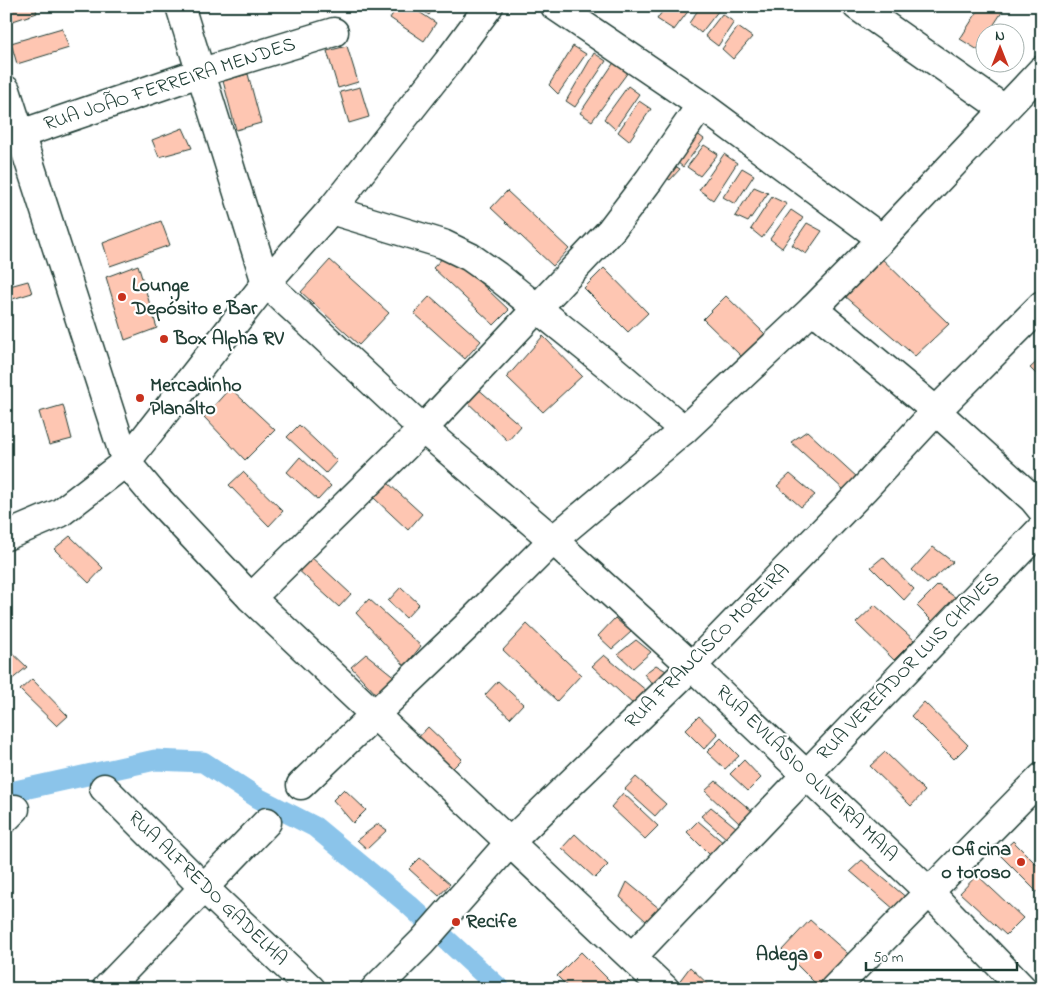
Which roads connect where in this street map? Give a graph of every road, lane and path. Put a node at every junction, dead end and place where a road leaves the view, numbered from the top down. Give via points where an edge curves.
1 (180, 6) edge
2 (489, 6) edge
3 (555, 6) edge
4 (858, 6) edge
5 (334, 32) dead end
6 (1042, 70) edge
7 (200, 73) junction
8 (6, 90) edge
9 (701, 105) junction
10 (1004, 109) junction
11 (13, 137) edge
12 (331, 210) junction
13 (882, 239) junction
14 (266, 283) junction
15 (1042, 306) edge
16 (813, 309) junction
17 (537, 310) junction
18 (936, 411) junction
19 (423, 429) junction
20 (684, 430) junction
21 (126, 462) junction
22 (1042, 510) edge
23 (1042, 528) edge
24 (6, 536) edge
25 (553, 540) junction
26 (251, 598) junction
27 (692, 666) junction
28 (374, 715) junction
29 (807, 774) junction
30 (1042, 777) edge
31 (301, 785) dead end
32 (104, 788) dead end
33 (267, 822) dead end
34 (511, 842) junction
35 (204, 888) junction
36 (929, 892) junction
37 (632, 957) junction
38 (106, 989) edge
39 (311, 989) edge
40 (375, 989) edge
41 (665, 989) edge
42 (834, 989) edge
43 (1023, 989) edge

1 - 7 street
2 - 12 street
3 - 9 street
4 - 10 street
5 - 7 street, RUA JOÃO FERREIRA MENDES
6 - 10 street
7 - 11 street, RUA JOÃO FERREIRA MENDES
7 - 14 street
8 - 11 street
9 - 13 street
9 - 17 street via 611,230
10 - 13 street
11 - 21 street
12 - 14 street
12 - 17 street via 443,244 497,276
13 - 16 street
14 - 19 street, RUA EVILÁSIO OLIVEIRA MAIA
14 - 21 street
15 - 18 street, RUA FRANCISCO MOREIRA
16 - 18 street
16 - 20 street
17 - 19 street
17 - 20 street
18 - 22 street
18 - 27 street, RUA FRANCISCO MOREIRA
19 - 25 street, RUA EVILÁSIO OLIVEIRA MAIA
19 - 26 street
20 - 25 street
21 - 24 street via 60,513
21 - 26 street
23 - 29 street, RUA VEREADOR LUIS CHAVES
25 - 27 street, RUA EVILÁSIO OLIVEIRA MAIA
25 - 28 street
26 - 28 street
27 - 29 street, RUA EVILÁSIO OLIVEIRA MAIA
27 - 34 street, RUA FRANCISCO MOREIRA
28 - 31 street
28 - 34 street
29 - 36 street, RUA EVILÁSIO OLIVEIRA MAIA
29 - 37 street, RUA VEREADOR LUIS CHAVES
30 - 36 street
32 - 35 street, RUA ALFREDO GADELHA
33 - 35 street
34 - 37 street
34 - 40 street, RUA FRANCISCO MOREIRA via 422,942
35 - 38 street
35 - 39 street, RUA ALFREDO GADELHA
36 - 42 street
36 - 43 street, RUA EVILÁSIO OLIVEIRA MAIA
37 - 41 street

